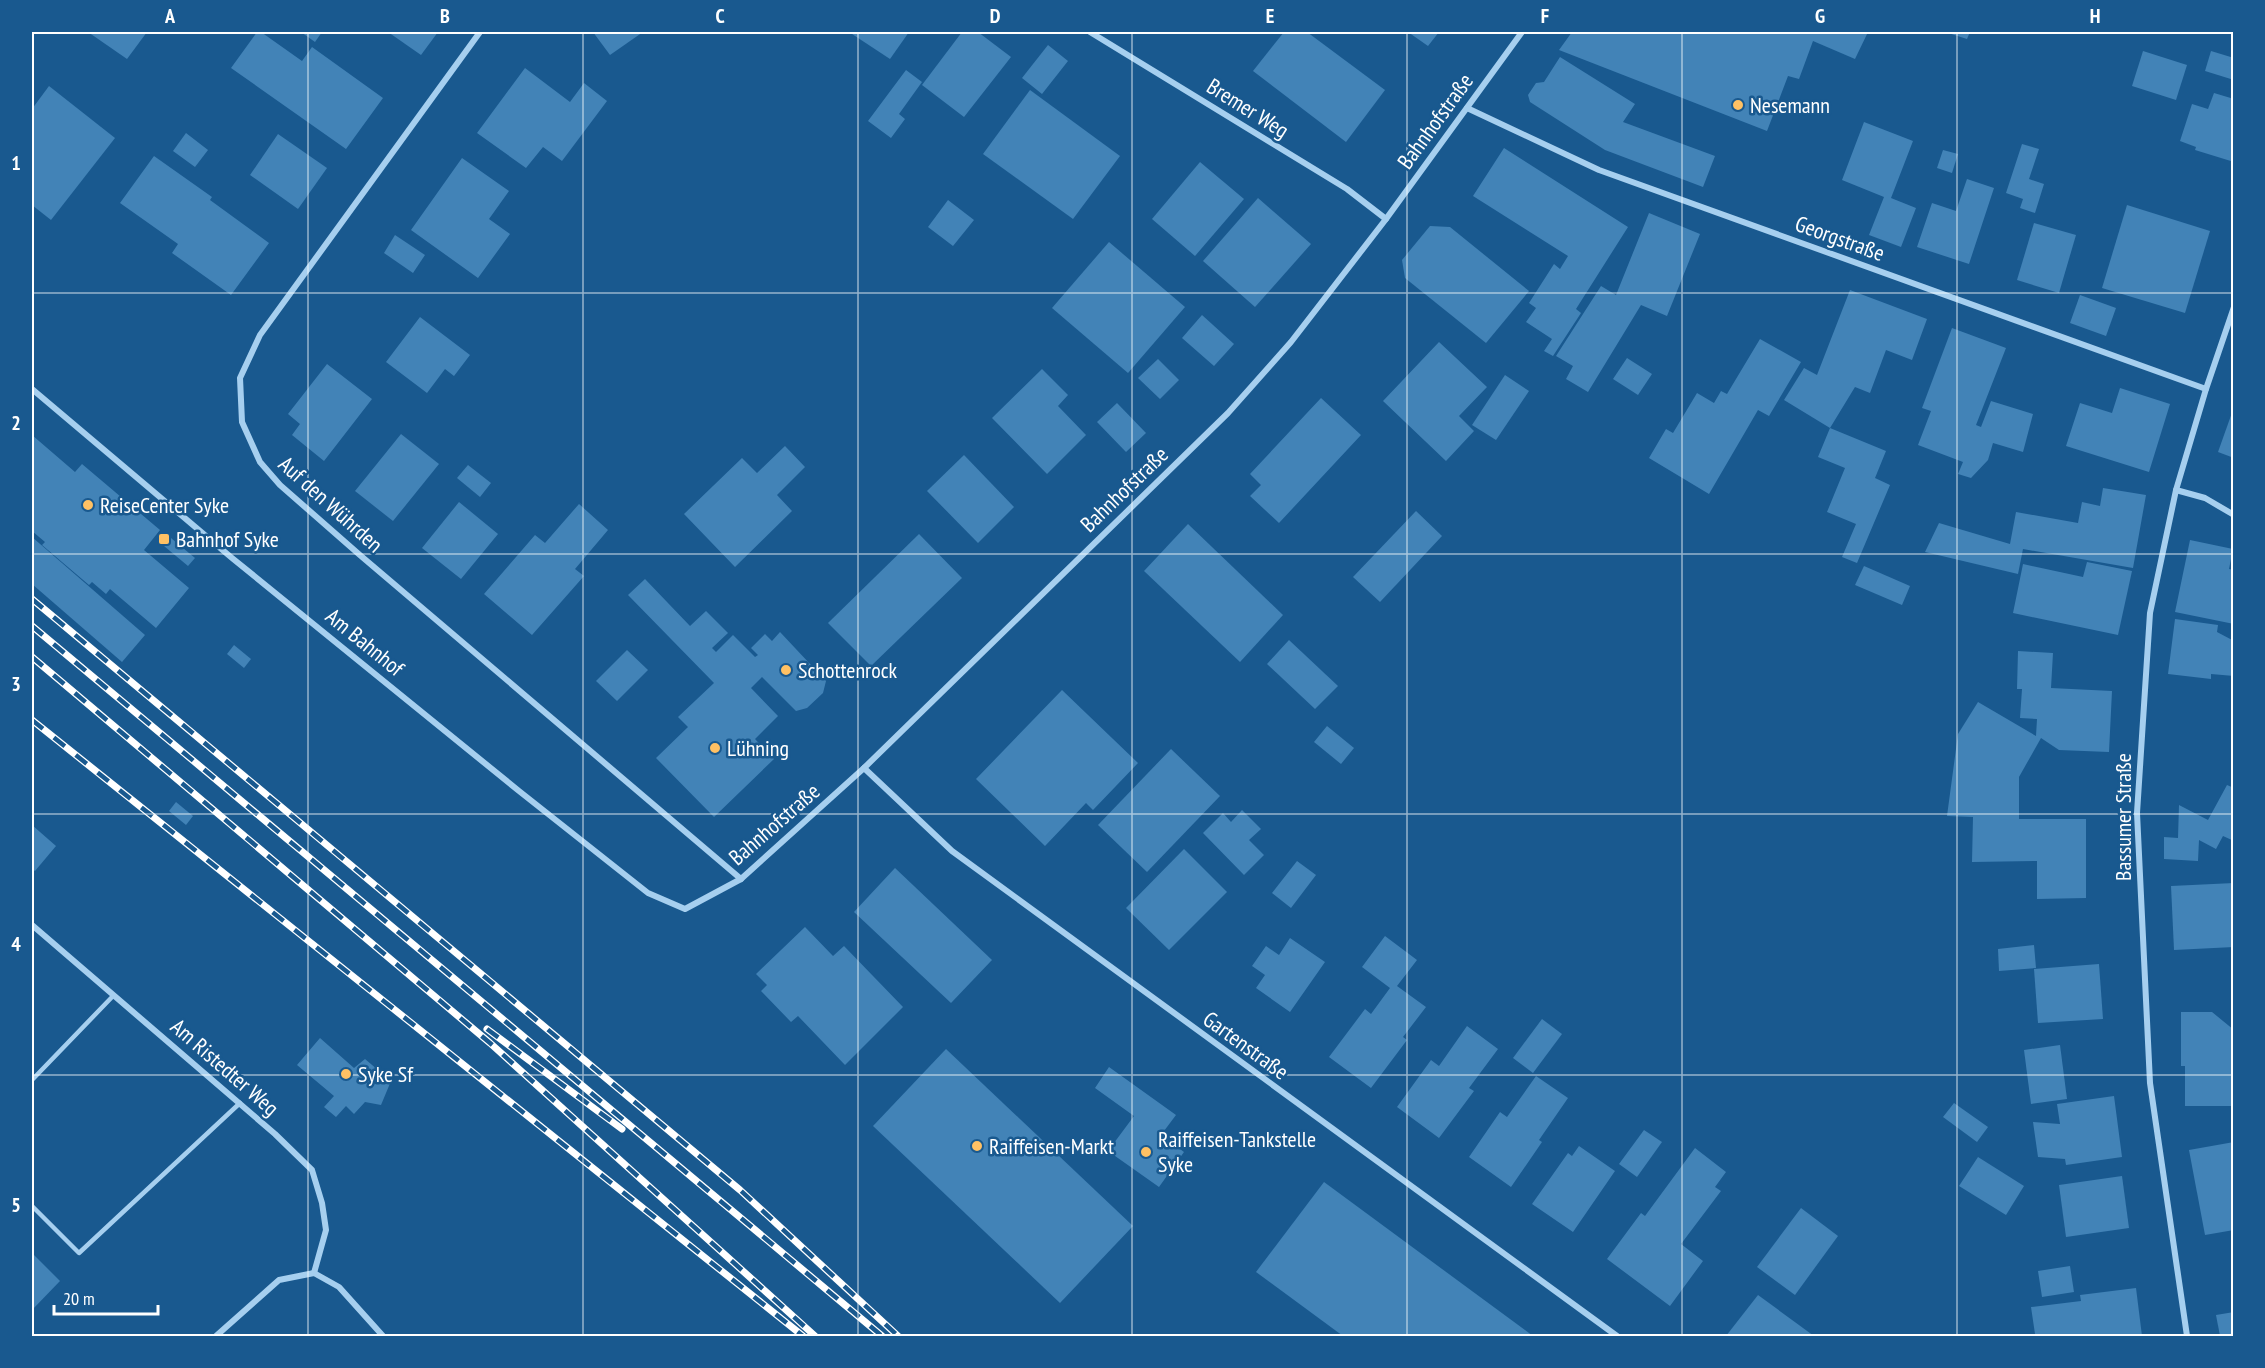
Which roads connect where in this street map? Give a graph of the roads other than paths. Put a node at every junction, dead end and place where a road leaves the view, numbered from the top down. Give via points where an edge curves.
1 (480, 32) edge
2 (1090, 32) edge
3 (1522, 32) edge
4 (1467, 108) junction
5 (1386, 219) junction
6 (2234, 307) edge
7 (32, 389) edge
8 (2206, 389) junction
9 (2176, 490) junction
10 (2234, 514) edge
11 (864, 768) junction
12 (741, 879) junction
13 (685, 909) joint
14 (32, 925) edge
15 (113, 996) junction
16 (32, 1080) edge
17 (240, 1103) junction
18 (32, 1206) edge
19 (314, 1273) junction
20 (216, 1336) edge
21 (383, 1336) edge
22 (1617, 1336) edge
23 (2187, 1336) edge

1 - 12 street, Auf den Wührden via 260,335 240,378 242,422 260,462 280,485
2 - 5 street, Bremer Weg via 1347,189
3 - 4 street, Bahnhofstraße
4 - 5 street, Bahnhofstraße
4 - 8 street, Georgstraße via 1599,170
5 - 11 street, Bahnhofstraße via 1291,342 1228,412
6 - 8 street, Bassumer Straße
7 - 13 street, Am Bahnhof via 527,798 648,893
8 - 9 street, Bassumer Straße
9 - 10 street via 2205,498
9 - 23 street, Bassumer Straße via 2150,613 2137,813 2150,1083
11 - 12 street, Bahnhofstraße
11 - 22 street, Gartenstraße via 952,851
12 - 13 street, Bahnhofstraße
14 - 15 street, Am Ristedter Weg
15 - 16 lane
15 - 17 street, Am Ristedter Weg
17 - 18 lane via 79,1253
17 - 19 street, Am Ristedter Weg via 312,1170 326,1230
19 - 20 street via 279,1280
19 - 21 street via 339,1287

